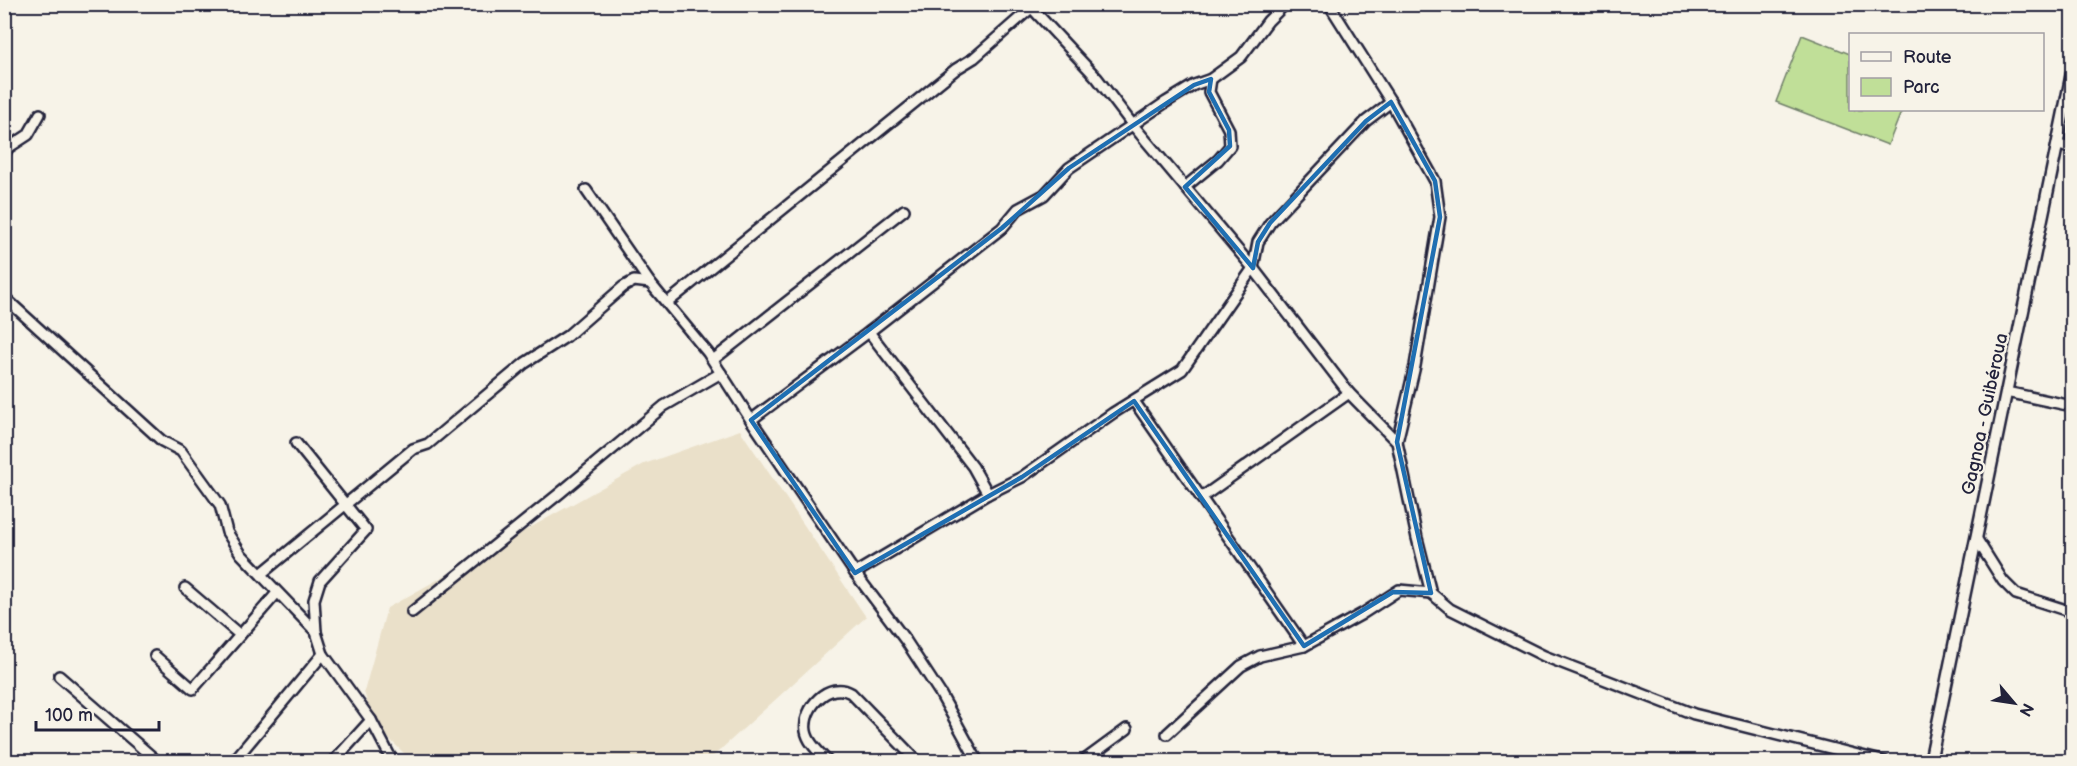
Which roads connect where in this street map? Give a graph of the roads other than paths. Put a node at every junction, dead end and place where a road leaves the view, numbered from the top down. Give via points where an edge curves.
1 (1285, 4) edge
2 (1329, 4) edge
3 (1029, 6) edge
4 (2073, 73) edge
5 (1211, 79) junction
6 (1391, 102) junction
7 (40, 114) dead end
8 (1132, 124) junction
9 (2058, 145) junction
10 (2073, 148) edge
11 (4, 154) edge
12 (1185, 187) junction
13 (586, 190) dead end
14 (904, 210) dead end
15 (1253, 267) junction
16 (650, 283) junction
17 (4, 297) edge
18 (667, 303) junction
19 (869, 332) junction
20 (713, 360) junction
21 (721, 373) junction
22 (1349, 393) junction
23 (2006, 393) junction
24 (1134, 401) junction
25 (2073, 406) edge
26 (751, 420) junction
27 (1397, 441) junction
28 (296, 444) dead end
29 (988, 494) junction
30 (1201, 498) junction
31 (346, 505) junction
32 (1976, 538) junction
33 (855, 573) junction
34 (261, 574) junction
35 (185, 588) dead end
36 (278, 593) junction
37 (1431, 593) junction
38 (412, 612) dead end
39 (2073, 612) edge
40 (316, 632) junction
41 (240, 635) junction
42 (1304, 646) junction
43 (323, 654) junction
44 (155, 656) dead end
45 (58, 676) dead end
46 (371, 720) junction
47 (1127, 729) dead end
48 (1167, 734) dead end
49 (158, 762) edge
50 (233, 762) edge
51 (333, 762) edge
52 (393, 762) edge
53 (828, 762) edge
54 (918, 762) edge
55 (978, 762) edge
56 (1082, 762) edge
57 (1886, 762) edge
58 (1930, 762) edge

1 - 5 street via 1241,57
2 - 6 street
3 - 8 street via 1096,78
3 - 18 street via 974,58
4 - 9 main road, Gagnoa - Guibéroua
5 - 8 street via 1194,85
5 - 12 street via 1209,92 1229,130 1230,146
6 - 15 street via 1366,121 1270,223 1258,242
6 - 27 street via 1435,181 1440,217 1415,366
7 - 11 street via 28,135
8 - 12 street
8 - 19 street via 1069,168 1044,195 1018,209 1002,228
9 - 10 street
9 - 23 main road, Gagnoa - Guibéroua
12 - 15 street
13 - 16 street
14 - 20 street
15 - 22 street
15 - 24 street via 1182,370
16 - 18 street
16 - 31 street via 634,281 623,287 567,336 525,363 428,444 413,449
17 - 34 street via 162,441 181,451 219,505 226,532 241,555
18 - 20 street
19 - 26 street
19 - 29 street via 973,467
20 - 21 street
21 - 26 street
21 - 38 street via 664,406
22 - 27 street
22 - 30 street
23 - 25 street
23 - 32 main road, Gagnoa - Guibéroua
24 - 29 street via 1022,477
24 - 30 street
26 - 33 street
27 - 37 street
28 - 31 street
29 - 33 street
30 - 42 street
31 - 34 street
31 - 40 street via 366,530 320,581 314,600
32 - 39 street via 2003,581 2016,594
32 - 58 main road, Gagnoa - Guibéroua
33 - 55 street via 940,693
34 - 36 street
35 - 41 street
36 - 40 street
36 - 41 street
37 - 42 street via 1393,592
37 - 57 street via 1450,609 1544,656 1694,714
40 - 43 street
41 - 44 street via 193,689
42 - 48 street via 1260,656 1241,666
43 - 46 street
43 - 50 street
45 - 49 street
46 - 51 street
46 - 52 street
47 - 56 street
53 - 54 street via 810,742 806,721 808,712 822,696 839,689 851,693

